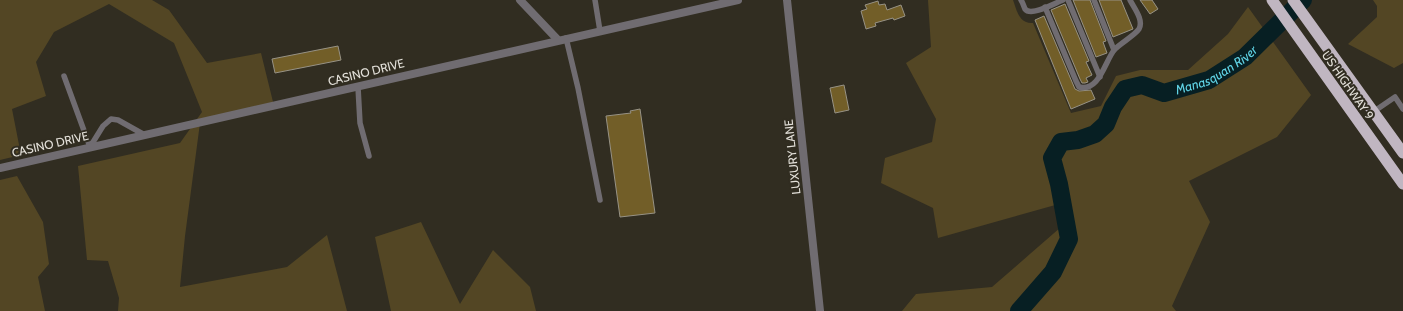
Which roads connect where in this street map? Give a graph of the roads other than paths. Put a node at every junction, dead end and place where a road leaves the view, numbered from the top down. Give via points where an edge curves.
1 (520, 0) edge
2 (595, 0) edge
3 (738, 0) edge
4 (787, 0) edge
5 (1021, 0) edge
6 (1062, 0) edge
7 (1068, 0) edge
8 (1094, 0) edge
9 (1130, 0) edge
10 (1272, 0) edge
11 (1293, 0) edge
12 (1045, 8) junction
13 (600, 31) junction
14 (566, 38) junction
15 (558, 40) junction
16 (1114, 50) junction
17 (64, 76) dead end
18 (1100, 77) junction
19 (358, 87) junction
20 (1403, 109) edge
21 (1373, 112) junction
22 (143, 134) junction
23 (90, 147) junction
24 (1403, 153) edge
25 (369, 156) dead end
26 (0, 168) edge
27 (1403, 184) edge
28 (600, 200) dead end
29 (820, 311) edge

1 - 15 street
2 - 13 lane
3 - 13 street, CASINO DRIVE
4 - 29 street, LUXURY LANE
5 - 12 lane via 1029,12
6 - 12 lane
7 - 18 lane
8 - 16 lane
9 - 16 lane via 1140,22 1139,29
10 - 27 highway, US HIGHWAY 9
11 - 21 highway, US HIGHWAY 9
12 - 18 lane via 1079,86 1083,88 1091,85
13 - 14 street, CASINO DRIVE
14 - 15 street, CASINO DRIVE
14 - 28 lane
15 - 19 street, CASINO DRIVE
16 - 18 lane
17 - 23 lane
19 - 22 street, CASINO DRIVE
19 - 25 lane via 360,123
20 - 21 lane via 1395,97
21 - 24 highway, US HIGHWAY 9
22 - 23 street, CASINO DRIVE
22 - 23 lane via 111,118
23 - 26 street, CASINO DRIVE

